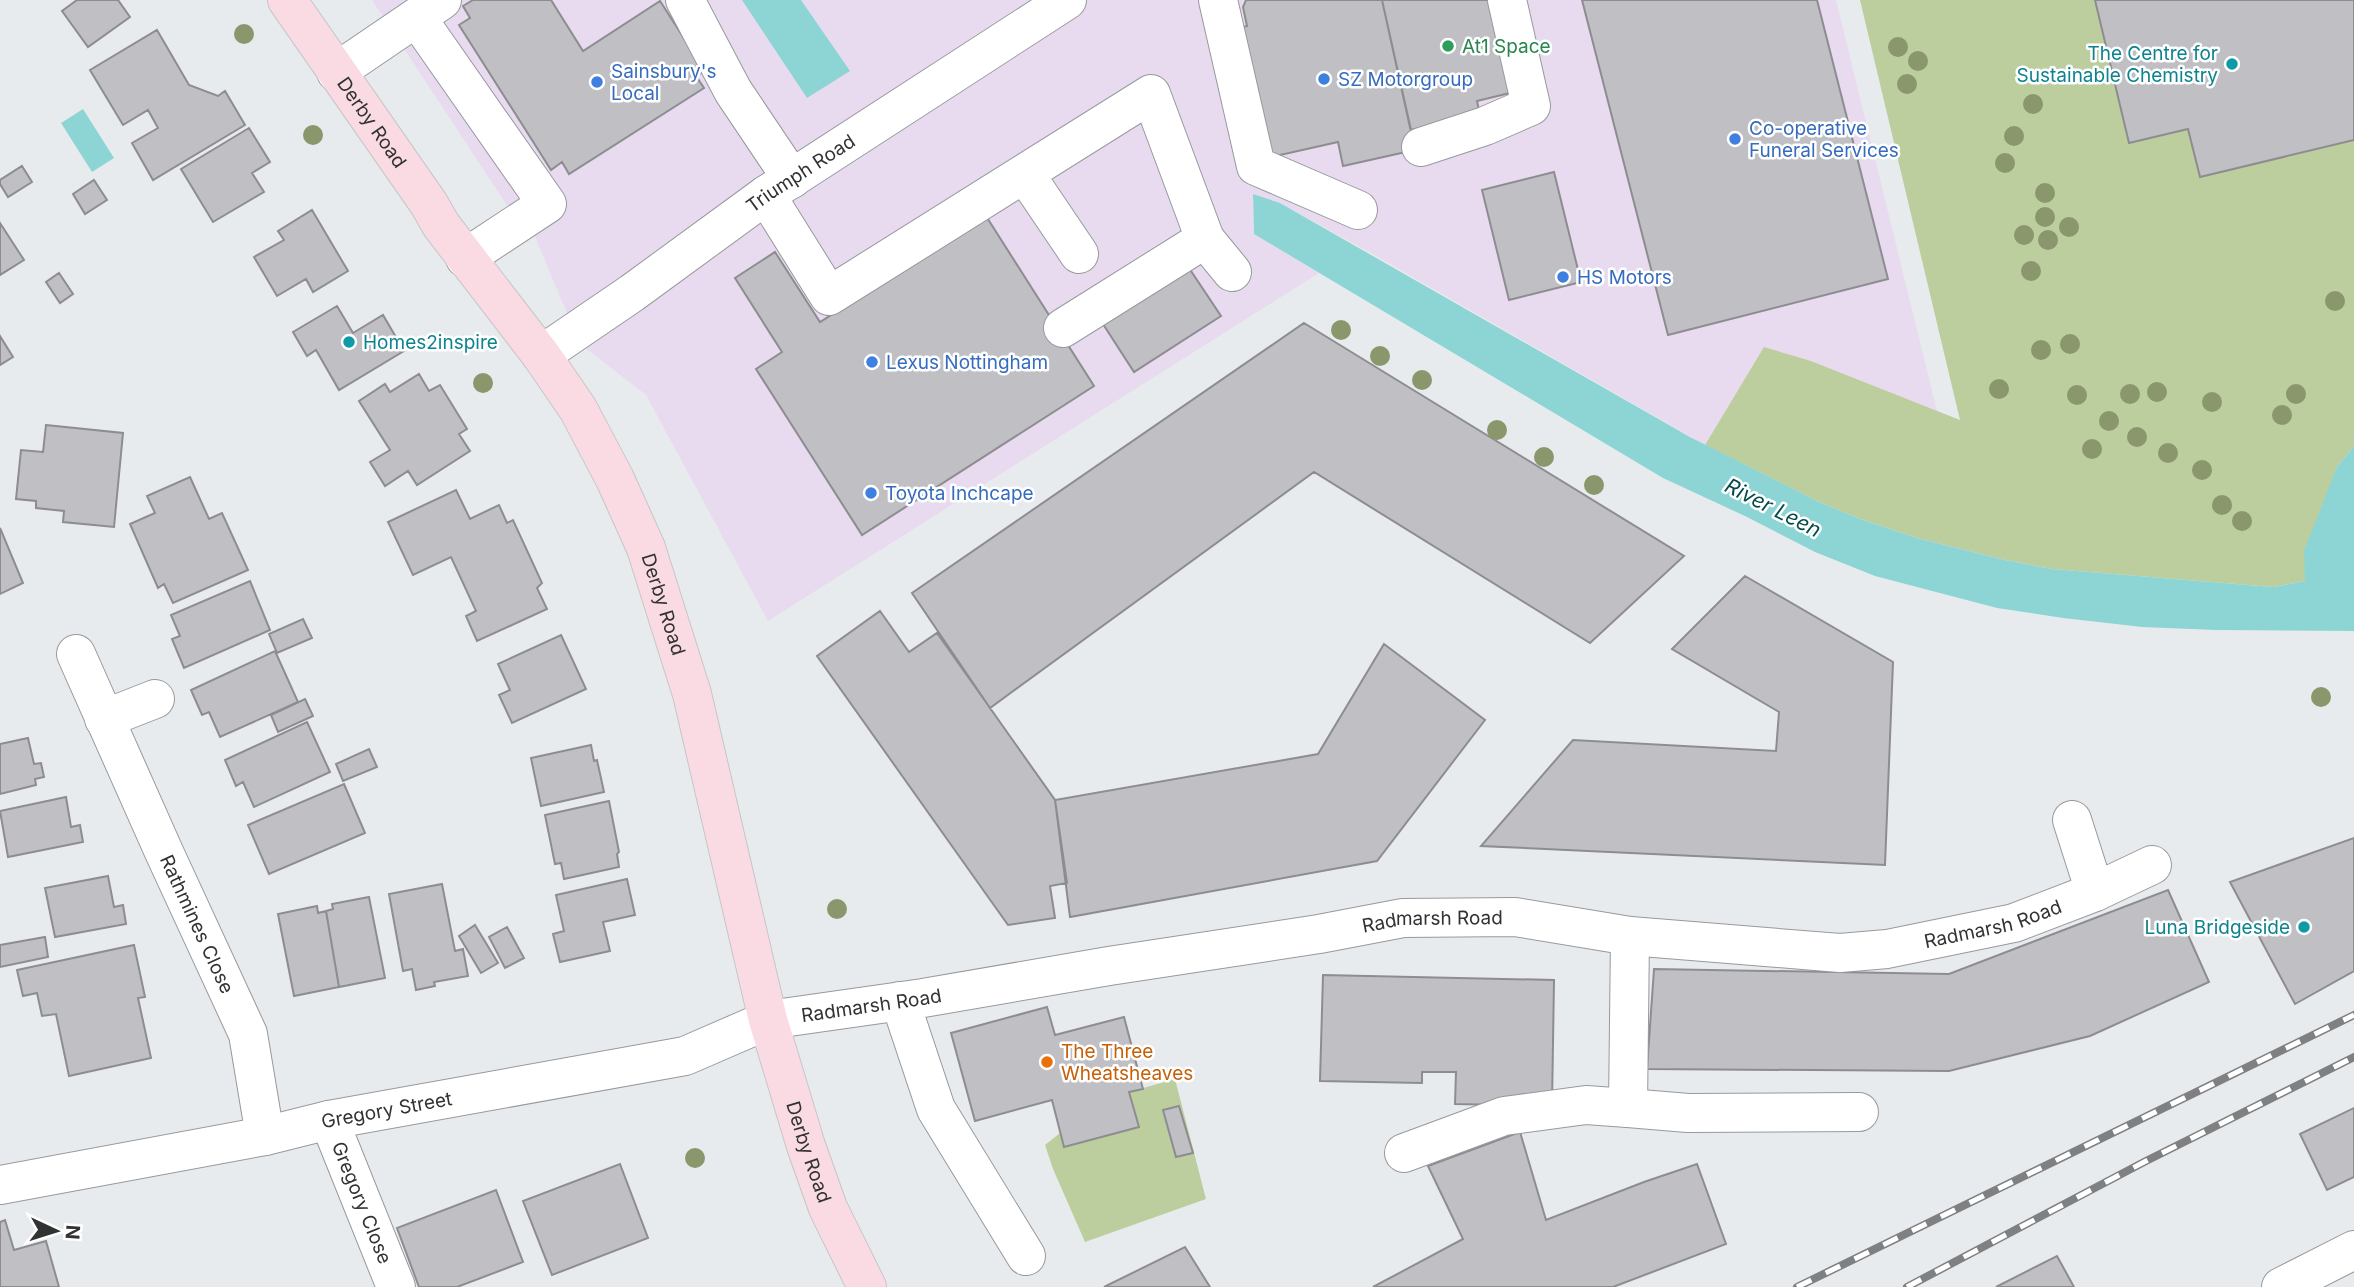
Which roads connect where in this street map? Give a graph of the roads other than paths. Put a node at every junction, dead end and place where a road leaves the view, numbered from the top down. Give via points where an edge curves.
1 (287, 0) edge
2 (685, 0) edge
3 (1067, 0) edge
4 (1218, 0) edge
5 (1507, 0) edge
6 (429, 9) edge
7 (336, 72) junction
8 (1421, 147) dead end
9 (1025, 174) junction
10 (779, 187) junction
11 (1358, 209) dead end
12 (1205, 239) junction
13 (1079, 254) dead end
14 (465, 258) junction
15 (1232, 272) dead end
16 (1063, 328) dead end
17 (541, 355) junction
18 (76, 654) dead end
19 (155, 699) dead end
20 (104, 719) junction
21 (2072, 820) dead end
22 (2152, 865) dead end
23 (2095, 892) junction
24 (1630, 936) junction
25 (900, 1001) junction
26 (768, 1020) junction
27 (1628, 1108) junction
28 (1859, 1112) dead end
29 (330, 1120) junction
30 (265, 1136) junction
31 (1405, 1153) dead end
32 (0, 1185) edge
33 (2354, 1250) edge
34 (1026, 1256) dead end
35 (396, 1287) edge
36 (867, 1287) edge
37 (2281, 1287) edge

1 - 7 main road, Derby Road
2 - 10 street
3 - 10 street, Triumph Road
4 - 11 street via 1255,166
5 - 8 street via 1531,106
6 - 7 street
6 - 14 street via 547,204
7 - 14 main road, Derby Road
9 - 10 street via 829,296
9 - 12 street via 1151,94
9 - 13 street
10 - 17 street, Triumph Road
12 - 15 street
12 - 16 street
14 - 17 main road, Derby Road
17 - 26 main road, Derby Road via 578,409 646,548 692,694
18 - 20 street, Rathmines Close
19 - 20 street
20 - 30 street, Rathmines Close via 248,1034
21 - 23 street
22 - 23 street, Radmarsh Road
23 - 24 street, Radmarsh Road via 2014,923 1887,949 1840,953
24 - 25 street, Radmarsh Road via 1515,917 1403,918
24 - 27 street
25 - 26 street, Radmarsh Road
25 - 34 street via 936,1109
26 - 29 street, Gregory Street via 685,1056
26 - 36 main road, Derby Road via 828,1208
27 - 28 street via 1688,1113
27 - 31 street via 1586,1105 1504,1116
29 - 30 street, Gregory Street
29 - 35 street, Gregory Close
30 - 32 street, Gregory Street
33 - 37 street

